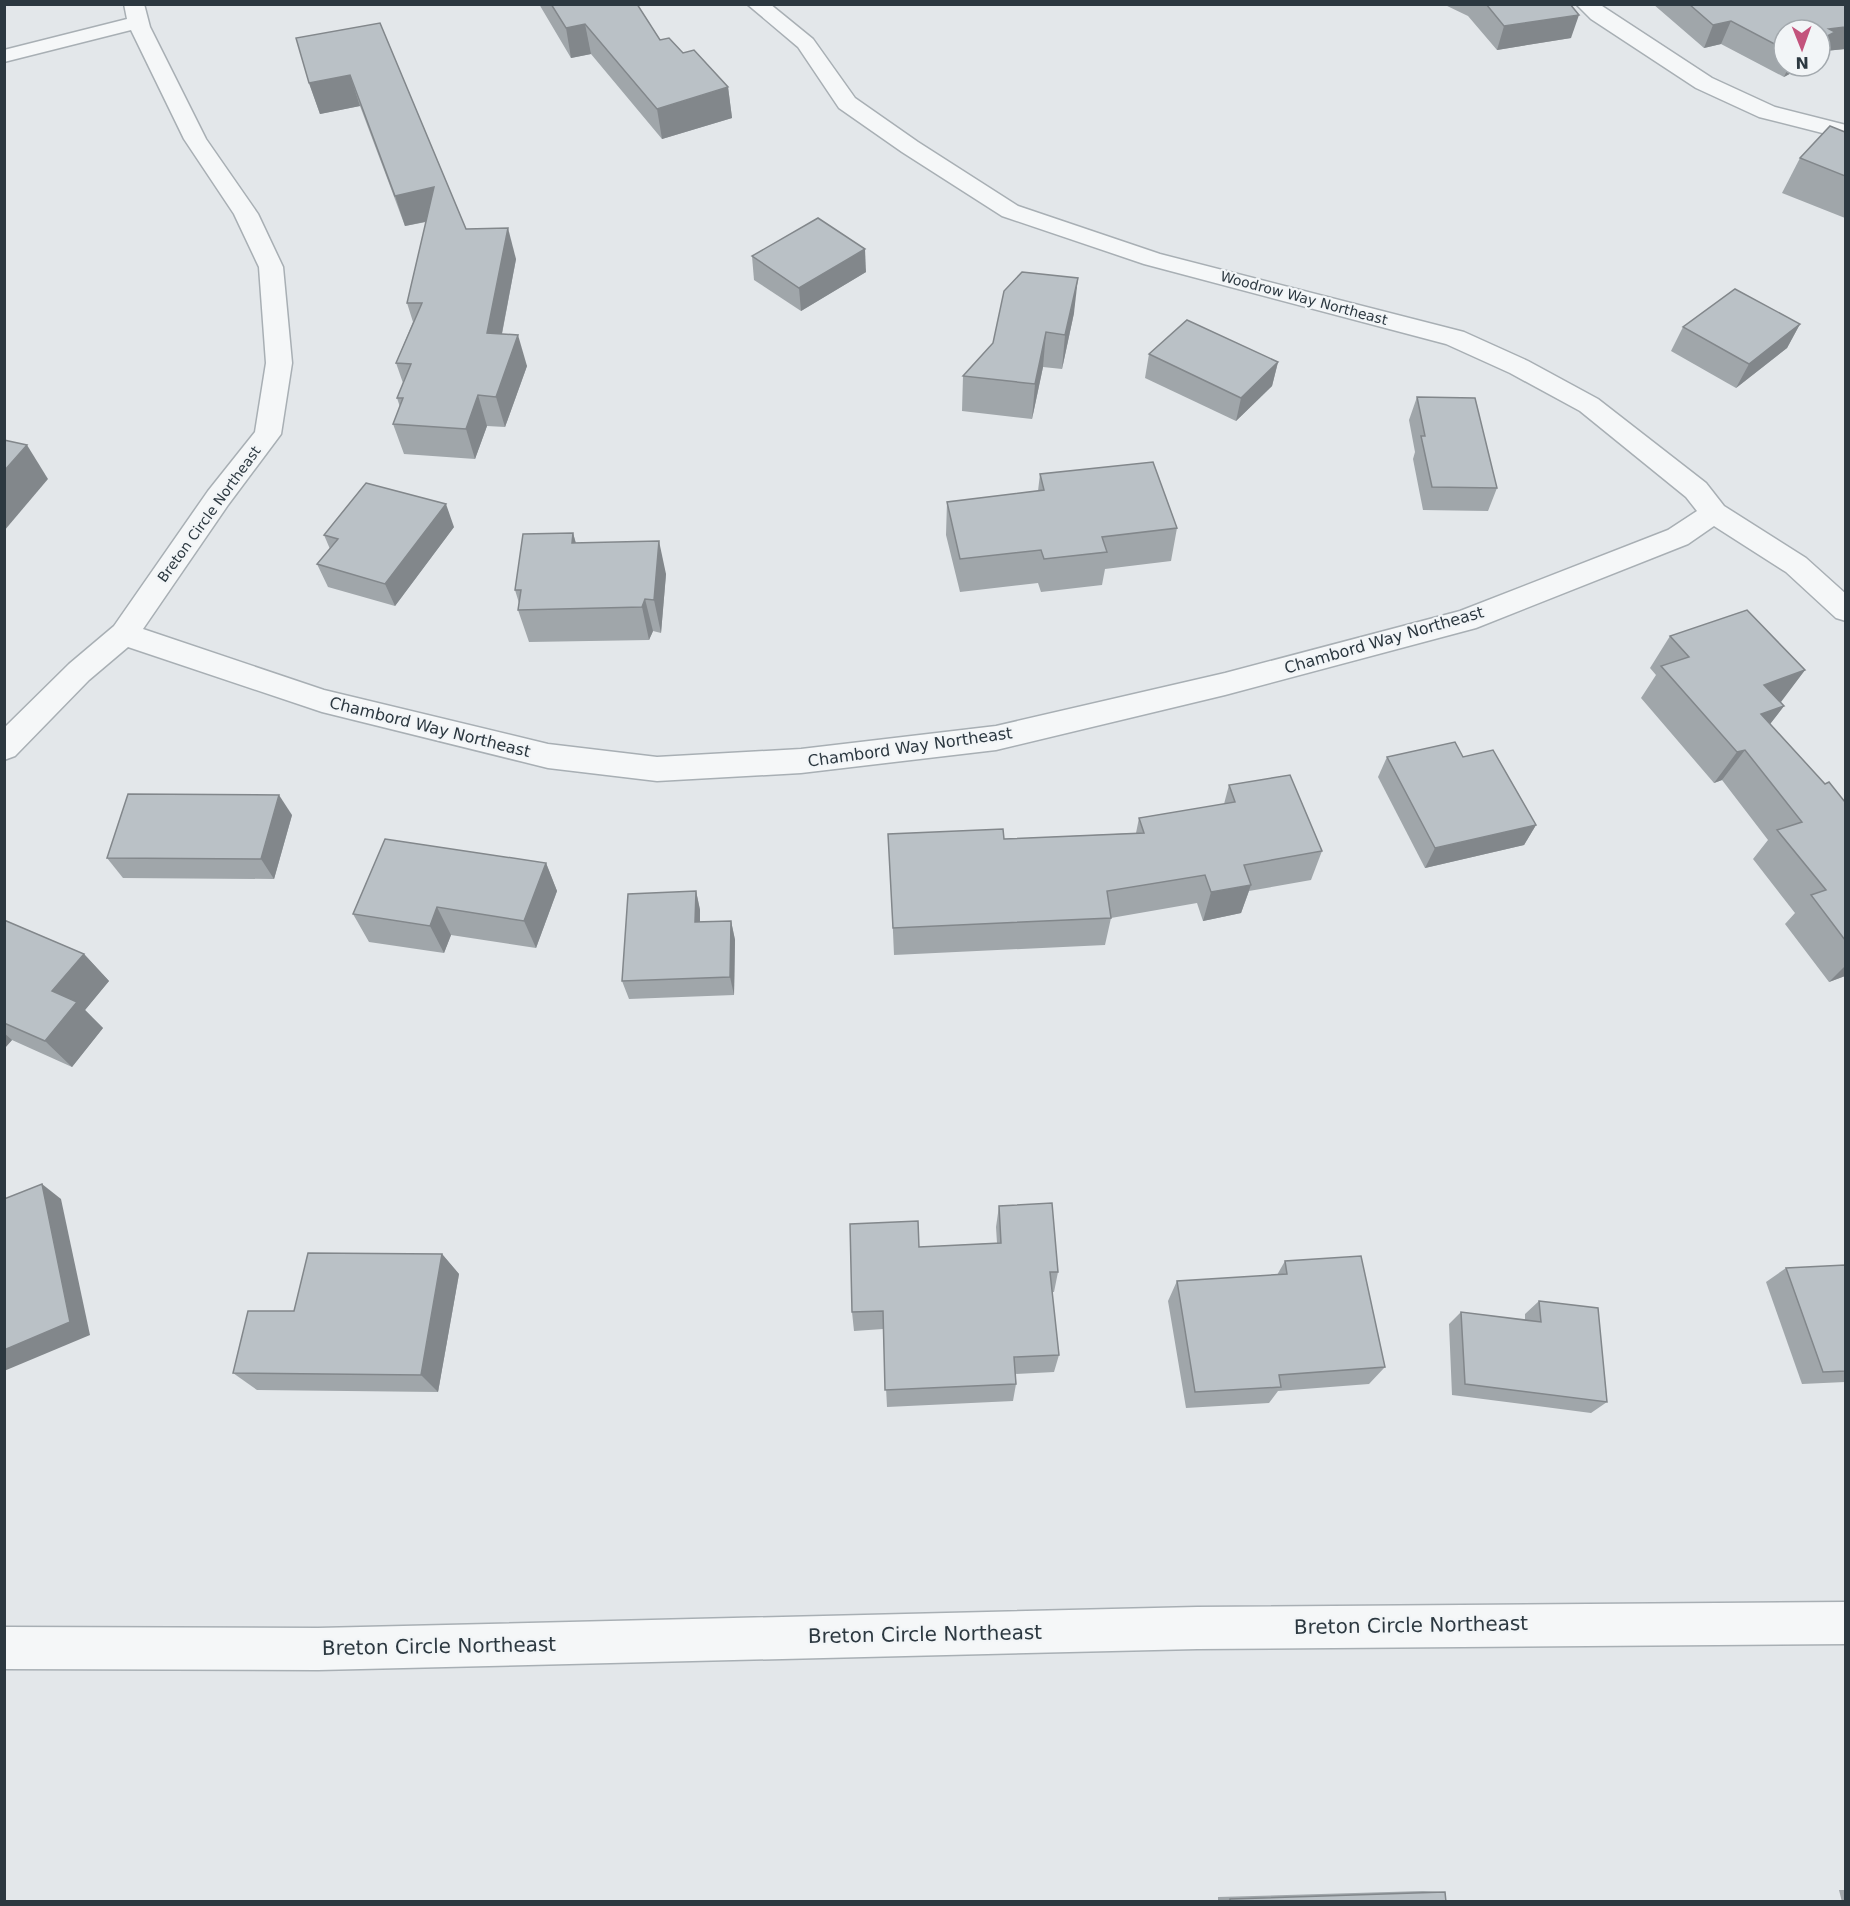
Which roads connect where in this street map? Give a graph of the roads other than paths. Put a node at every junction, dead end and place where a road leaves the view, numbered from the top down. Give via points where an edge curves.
1 (757, 4) edge
2 (1586, 4) edge
3 (137, 13) edge
4 (4, 56) edge
5 (1845, 132) edge
6 (1714, 513) junction
7 (1845, 611) edge
8 (124, 634) junction
9 (4, 748) edge
10 (1845, 1623) edge
11 (4, 1648) edge

1 - 6 street, Woodrow Way Northeast via 806,43 847,103 1010,211 1152,259 1455,338 1589,405 1696,490
2 - 5 street via 1704,83 1767,111
3 - 4 street
3 - 8 street, Breton Circle Northeast via 195,139 246,214 271,267 279,363 268,434 218,498
6 - 7 street, Woodrow Way Northeast via 1796,565
6 - 8 street, Chambord Way Northeast via 1678,537 1466,620 1225,684 996,738 801,762 657,769 548,756 322,701
8 - 9 street, Breton Circle Northeast via 79,672
10 - 11 street, Breton Circle Northeast via 1197,1628 318,1649

